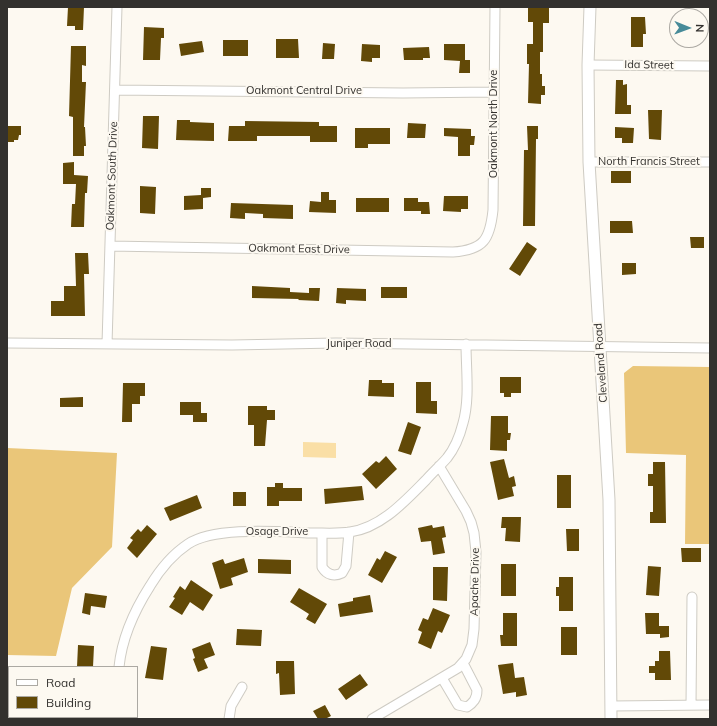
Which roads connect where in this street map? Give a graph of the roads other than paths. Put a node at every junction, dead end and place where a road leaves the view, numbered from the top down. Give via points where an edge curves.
1 (117, 7) edge
2 (495, 7) edge
3 (590, 7) edge
4 (588, 64) junction
5 (710, 66) edge
6 (115, 90) junction
7 (494, 92) junction
8 (589, 162) junction
9 (710, 162) edge
10 (485, 240) joint
11 (110, 246) junction
12 (7, 343) edge
13 (107, 344) junction
14 (466, 344) junction
15 (600, 347) junction
16 (710, 348) edge
17 (439, 466) junction
18 (349, 532) junction
19 (322, 533) junction
20 (692, 597) dead end
21 (463, 663) junction
22 (119, 666) edge
23 (442, 678) junction
24 (242, 687) dead end
25 (691, 705) junction
26 (710, 705) edge
27 (611, 706) junction
28 (229, 719) edge
29 (372, 719) edge
30 (611, 719) edge

1 - 6 street, Oakmont South Drive
2 - 7 street, Oakmont North Drive
3 - 4 main road, Cleveland Road
4 - 5 street, Ida Street
4 - 8 main road, Cleveland Road
6 - 7 street, Oakmont Central Drive
6 - 11 street, Oakmont South Drive
7 - 10 street, Oakmont North Drive via 493,210 490,232
8 - 9 street, North Francis Street
8 - 15 main road, Cleveland Road
10 - 11 street, Oakmont East Drive via 471,250 453,252
11 - 13 street, Oakmont South Drive
12 - 13 street, Juniper Road
13 - 14 street, Juniper Road
14 - 15 street, Juniper Road
14 - 17 street via 464,422 454,448
15 - 16 street, Juniper Road
15 - 27 main road, Cleveland Road via 609,500
17 - 18 street, Osage Drive via 389,514 366,528
17 - 21 street, Apache Drive via 466,511 474,533 474,629 472,646
18 - 19 street, Osage Drive
18 - 19 street via 346,566 342,574 335,576 325,572 322,567
19 - 22 street, Osage Drive via 229,532 210,535 189,544 174,556 141,600 120,651
20 - 25 street
21 - 23 street, Apache Drive
21 - 23 street via 477,690 472,704 467,707 458,705
23 - 29 street, Apache Drive
24 - 28 street via 231,706
25 - 26 street
25 - 27 street
27 - 30 main road, Cleveland Road

